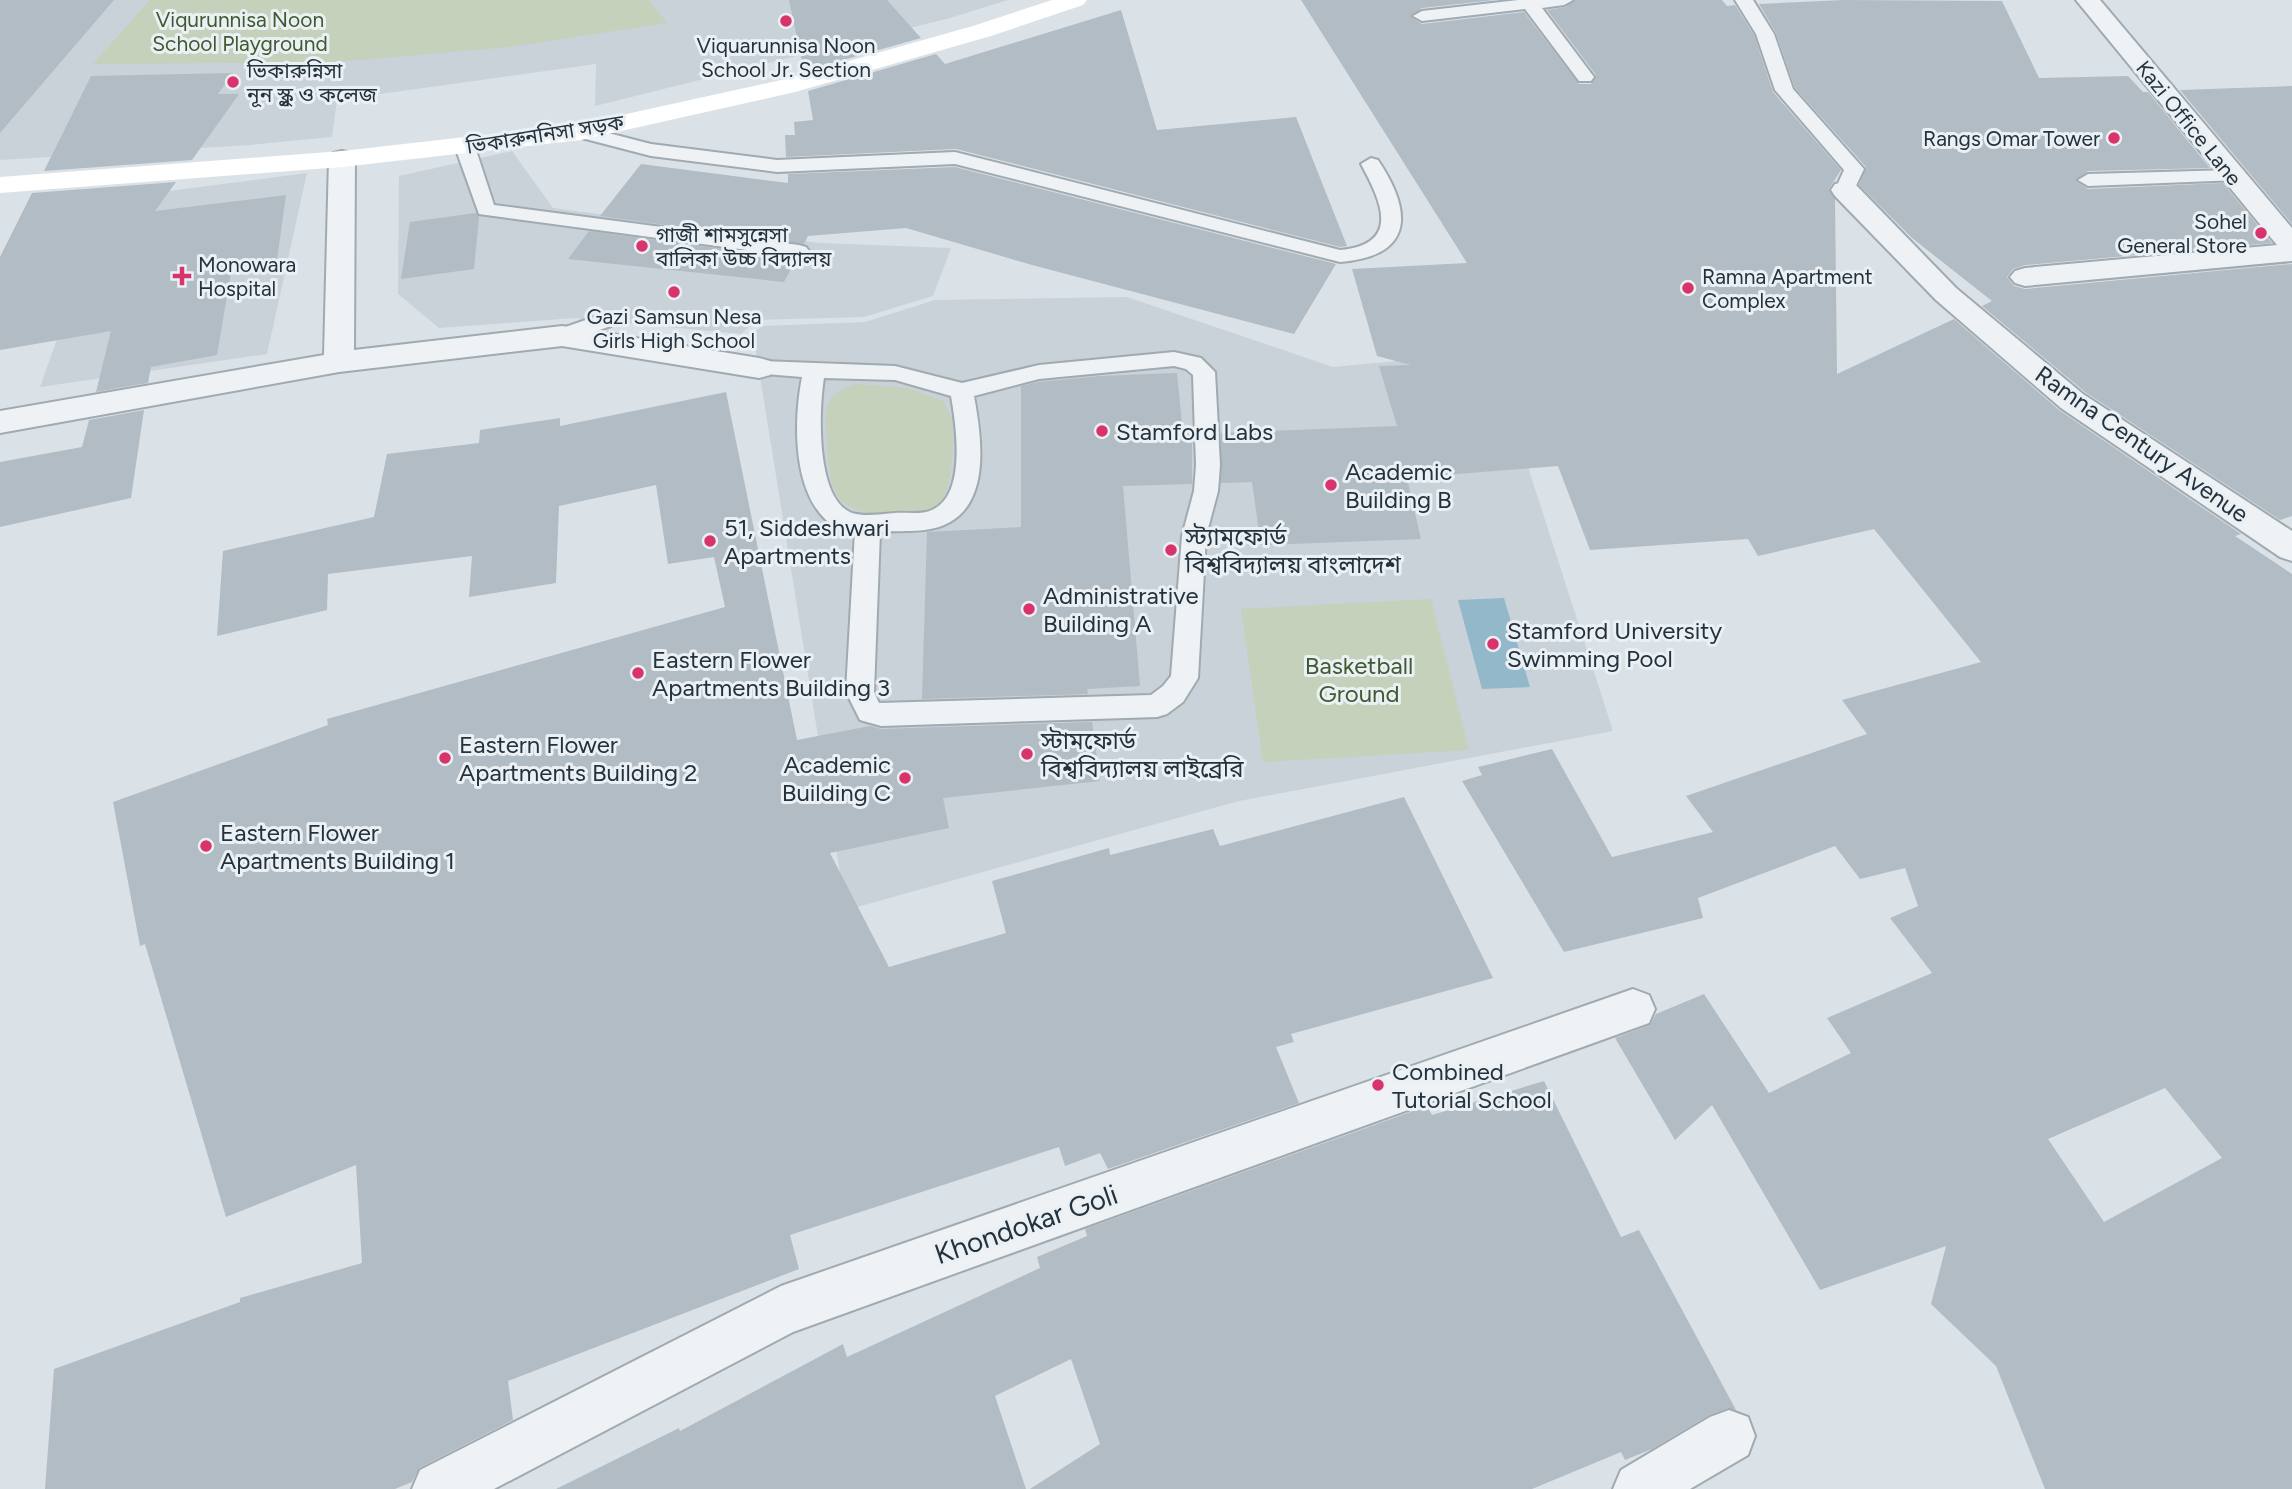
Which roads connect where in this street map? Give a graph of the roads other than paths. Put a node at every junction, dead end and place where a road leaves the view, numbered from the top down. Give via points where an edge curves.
1 (1075, 0) edge
2 (1564, 0) edge
3 (1744, 0) edge
4 (2088, 0) edge
5 (1529, 2) edge
6 (1422, 16) dead end
7 (1585, 77) dead end
8 (581, 132) junction
9 (465, 147) junction
10 (342, 159) junction
11 (1371, 164) dead end
12 (2232, 176) junction
13 (2088, 180) dead end
14 (1, 188) edge
15 (1845, 190) joint
16 (2292, 245) edge
17 (799, 251) dead end
18 (2292, 252) edge
19 (2025, 278) dead end
20 (603, 321) dead end
21 (562, 336) junction
22 (339, 362) junction
23 (759, 368) joint
24 (814, 372) junction
25 (962, 391) junction
26 (0, 422) edge
27 (868, 523) junction
28 (2292, 548) edge
29 (1633, 1009) dead end
30 (1729, 1436) dead end
31 (439, 1489) edge
32 (1640, 1489) edge

1 - 8 street, ভিকারুননিসা সড়ক via 786,87
2 - 5 lane
3 - 15 lane via 1765,34 1784,90 1854,169
4 - 12 street, Kazi Office Lane
5 - 6 lane
5 - 7 lane
8 - 9 street, ভিকারুননিসা সড়ক
8 - 11 lane via 651,150 777,166 955,158 1340,256 1371,251 1389,228 1391,202
9 - 10 street, ভিকারুননিসা সড়ক
9 - 17 lane via 486,210
10 - 14 street, ভিকারুননিসা সড়ক
10 - 22 street
12 - 13 lane
12 - 16 street, Kazi Office Lane
15 - 28 street, Ramna Century Avenue via 1946,294 2072,401
18 - 19 street
20 - 21 lane
21 - 22 street
21 - 23 street
22 - 26 street
23 - 24 lane
24 - 25 lane via 895,373
24 - 27 lane via 807,423 820,486 834,513
25 - 27 lane via 969,447 955,506 944,516 929,520
25 - 27 lane via 1039,372 1174,359 1193,363 1204,372 1206,491 1194,536 1184,678 1173,694 1157,706 881,716 870,712 860,692
29 - 31 street, Khondokar Goli via 781,1311
30 - 32 street

